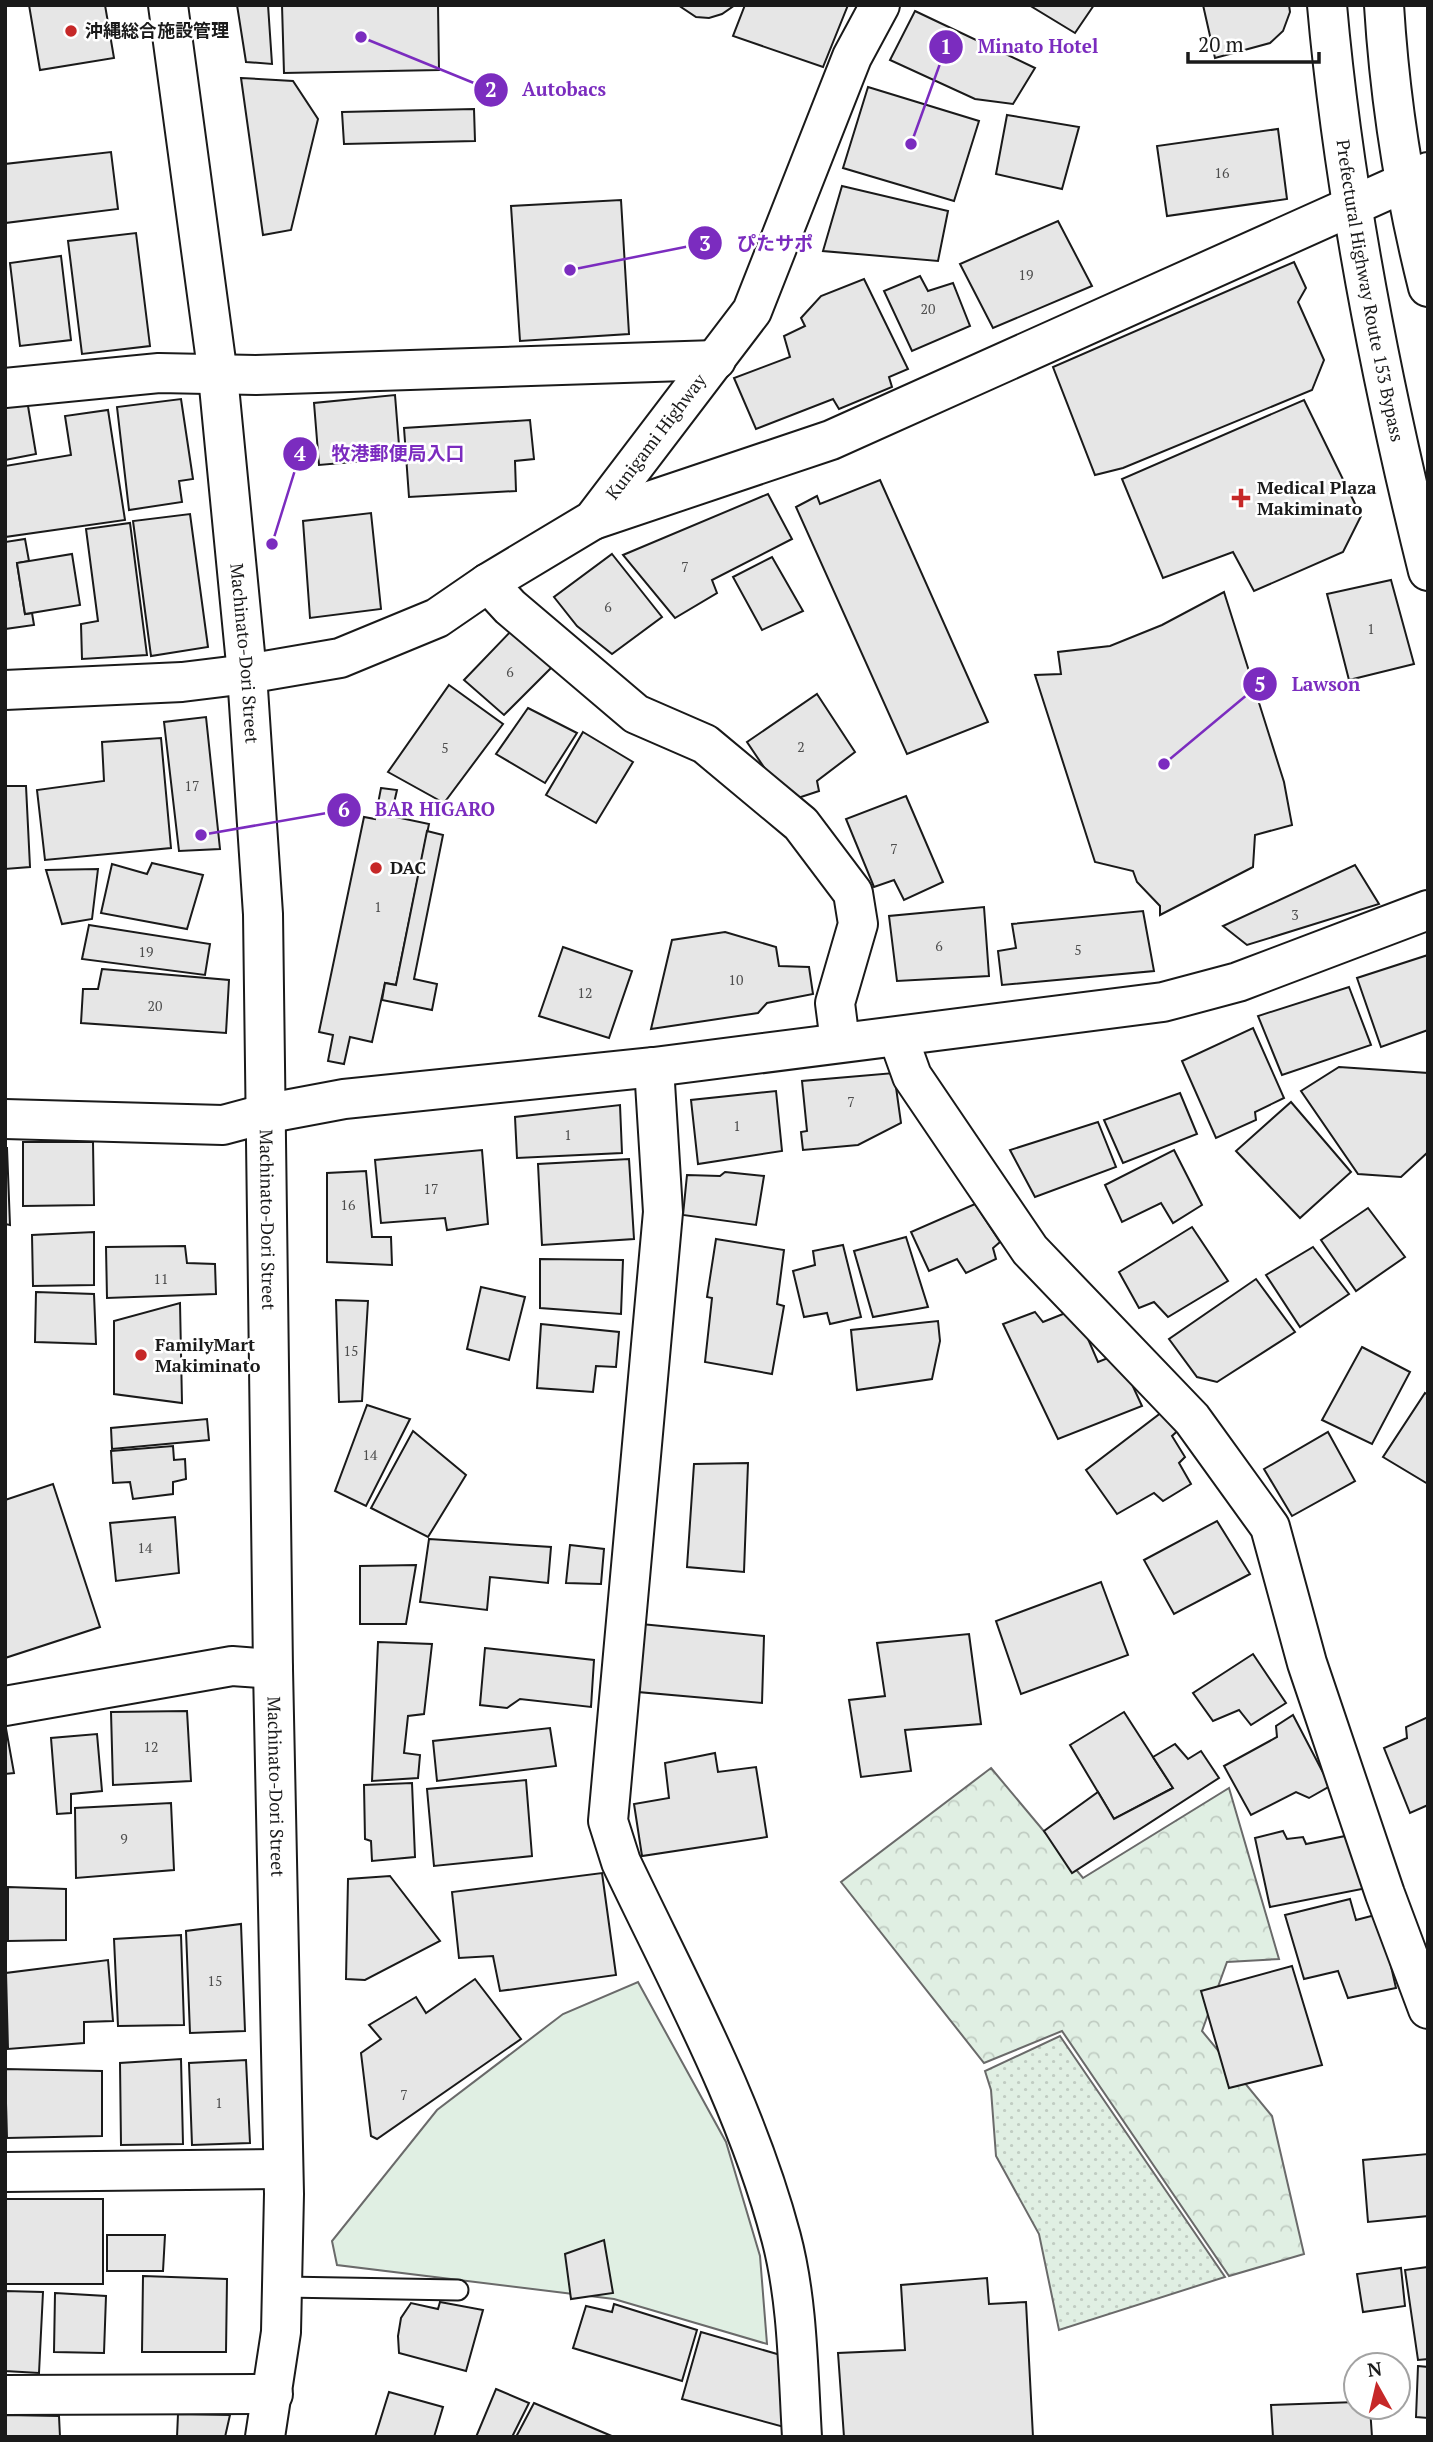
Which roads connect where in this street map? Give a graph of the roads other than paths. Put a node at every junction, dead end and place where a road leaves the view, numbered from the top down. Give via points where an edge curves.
1 (168, 5) edge
2 (880, 5) edge
3 (1327, 5) edge
4 (1384, 5) edge
5 (1416, 178) edge
6 (1353, 205) junction
7 (1428, 287) edge
8 (716, 360) junction
9 (218, 376) junction
10 (5, 388) edge
11 (593, 520) junction
12 (1428, 572) edge
13 (488, 583) junction
14 (247, 674) junction
15 (5, 690) edge
16 (1428, 909) edge
17 (898, 1037) junction
18 (840, 1042) junction
19 (654, 1067) junction
20 (264, 1114) junction
21 (5, 1119) edge
22 (273, 1669) junction
23 (5, 1706) edge
24 (1428, 2009) edge
25 (283, 2169) junction
26 (5, 2172) edge
27 (284, 2287) junction
28 (458, 2290) dead end
29 (273, 2394) junction
30 (5, 2395) edge
31 (265, 2437) edge
32 (802, 2437) edge

1 - 9 street, Machinato-Dori Street
2 - 8 street, Kunigami Highway via 852,57 752,311
3 - 6 street, Prefectural Highway Route 153 Bypass
4 - 5 street via 1390,98
5 - 6 street
5 - 7 street
6 - 11 street via 831,440
6 - 12 street, Prefectural Highway Route 153 Bypass
8 - 9 street
8 - 11 street, Kunigami Highway
9 - 10 street via 159,373
9 - 14 street, Machinato-Dori Street
11 - 13 street, Kunigami Highway
13 - 14 street, Kunigami Highway via 437,618 370,648 340,658
13 - 18 street via 636,714 705,744 802,824 853,893 858,924 835,1003
14 - 15 street, Kunigami Highway via 182,682
14 - 20 street, Machinato-Dori Street via 263,914
16 - 17 street via 1238,982 1163,1002
17 - 18 street
17 - 24 street via 912,1076 1030,1250 1192,1419 1269,1527 1307,1663
18 - 19 street
19 - 20 street via 344,1099
19 - 32 street via 663,1212 608,1821 621,1862 740,2112 782,2238 796,2323
20 - 21 street via 223,1125
20 - 22 street, Machinato-Dori Street
22 - 23 street via 232,1667
22 - 25 street, Machinato-Dori Street
25 - 26 street
25 - 27 street, Machinato-Dori Street
27 - 28 lane
27 - 29 street, Machinato-Dori Street
29 - 30 street
29 - 31 street, Machinato-Dori Street

